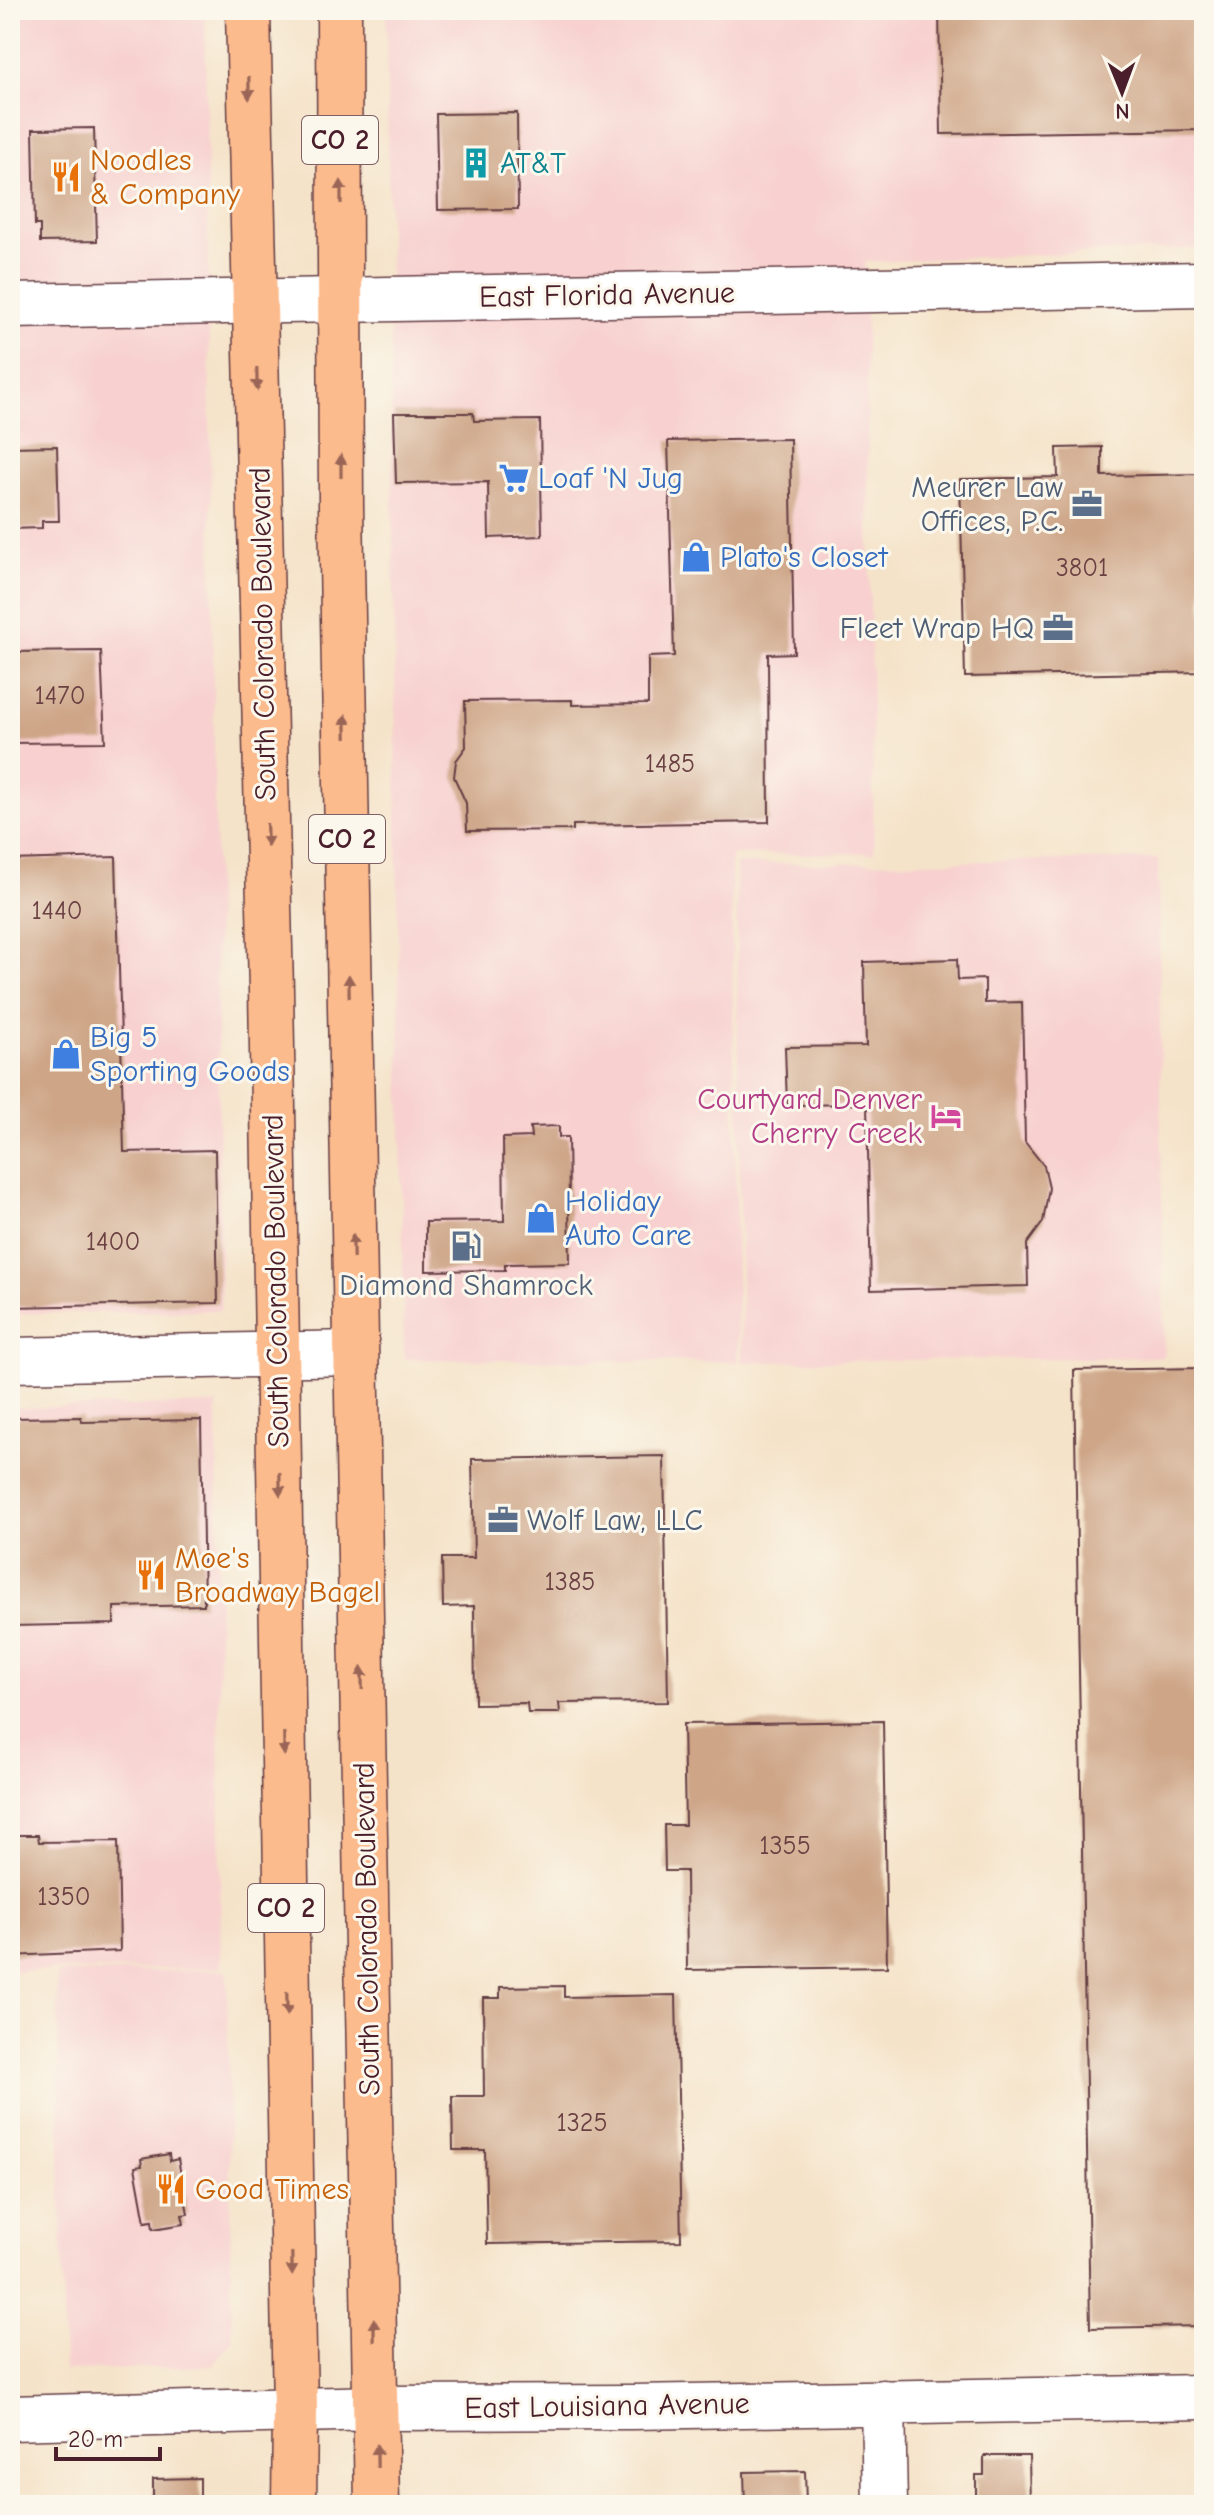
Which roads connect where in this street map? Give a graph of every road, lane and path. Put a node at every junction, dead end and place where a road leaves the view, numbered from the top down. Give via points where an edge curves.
1 (248, 10) edge
2 (339, 10) edge
3 (1204, 284) edge
4 (255, 301) junction
5 (342, 301) junction
6 (10, 306) edge
7 (355, 1353) junction
8 (277, 1356) junction
9 (10, 1360) edge
10 (1204, 2397) edge
11 (883, 2402) junction
12 (376, 2408) junction
13 (295, 2411) junction
14 (10, 2418) edge
15 (294, 2505) edge
16 (377, 2505) edge
17 (885, 2505) edge

1 -> 4 main road, South Colorado Boulevard / CO 2
5 -> 2 main road, South Colorado Boulevard / CO 2
3 - 5 street, East Florida Avenue
4 - 5 street, East Florida Avenue
4 - 6 street, East Florida Avenue
4 -> 8 main road, South Colorado Boulevard / CO 2
7 -> 5 main road, South Colorado Boulevard / CO 2
7 - 8 street
12 -> 7 main road, South Colorado Boulevard / CO 2
8 - 9 street
8 -> 13 main road, South Colorado Boulevard / CO 2
10 - 11 street, East Louisiana Avenue
11 - 12 street, East Louisiana Avenue
11 - 17 street
12 - 13 street, East Louisiana Avenue
16 -> 12 main road, South Colorado Boulevard / CO 2
13 - 14 street, East Louisiana Avenue
13 - 15 main road, South Colorado Boulevard / CO 2

